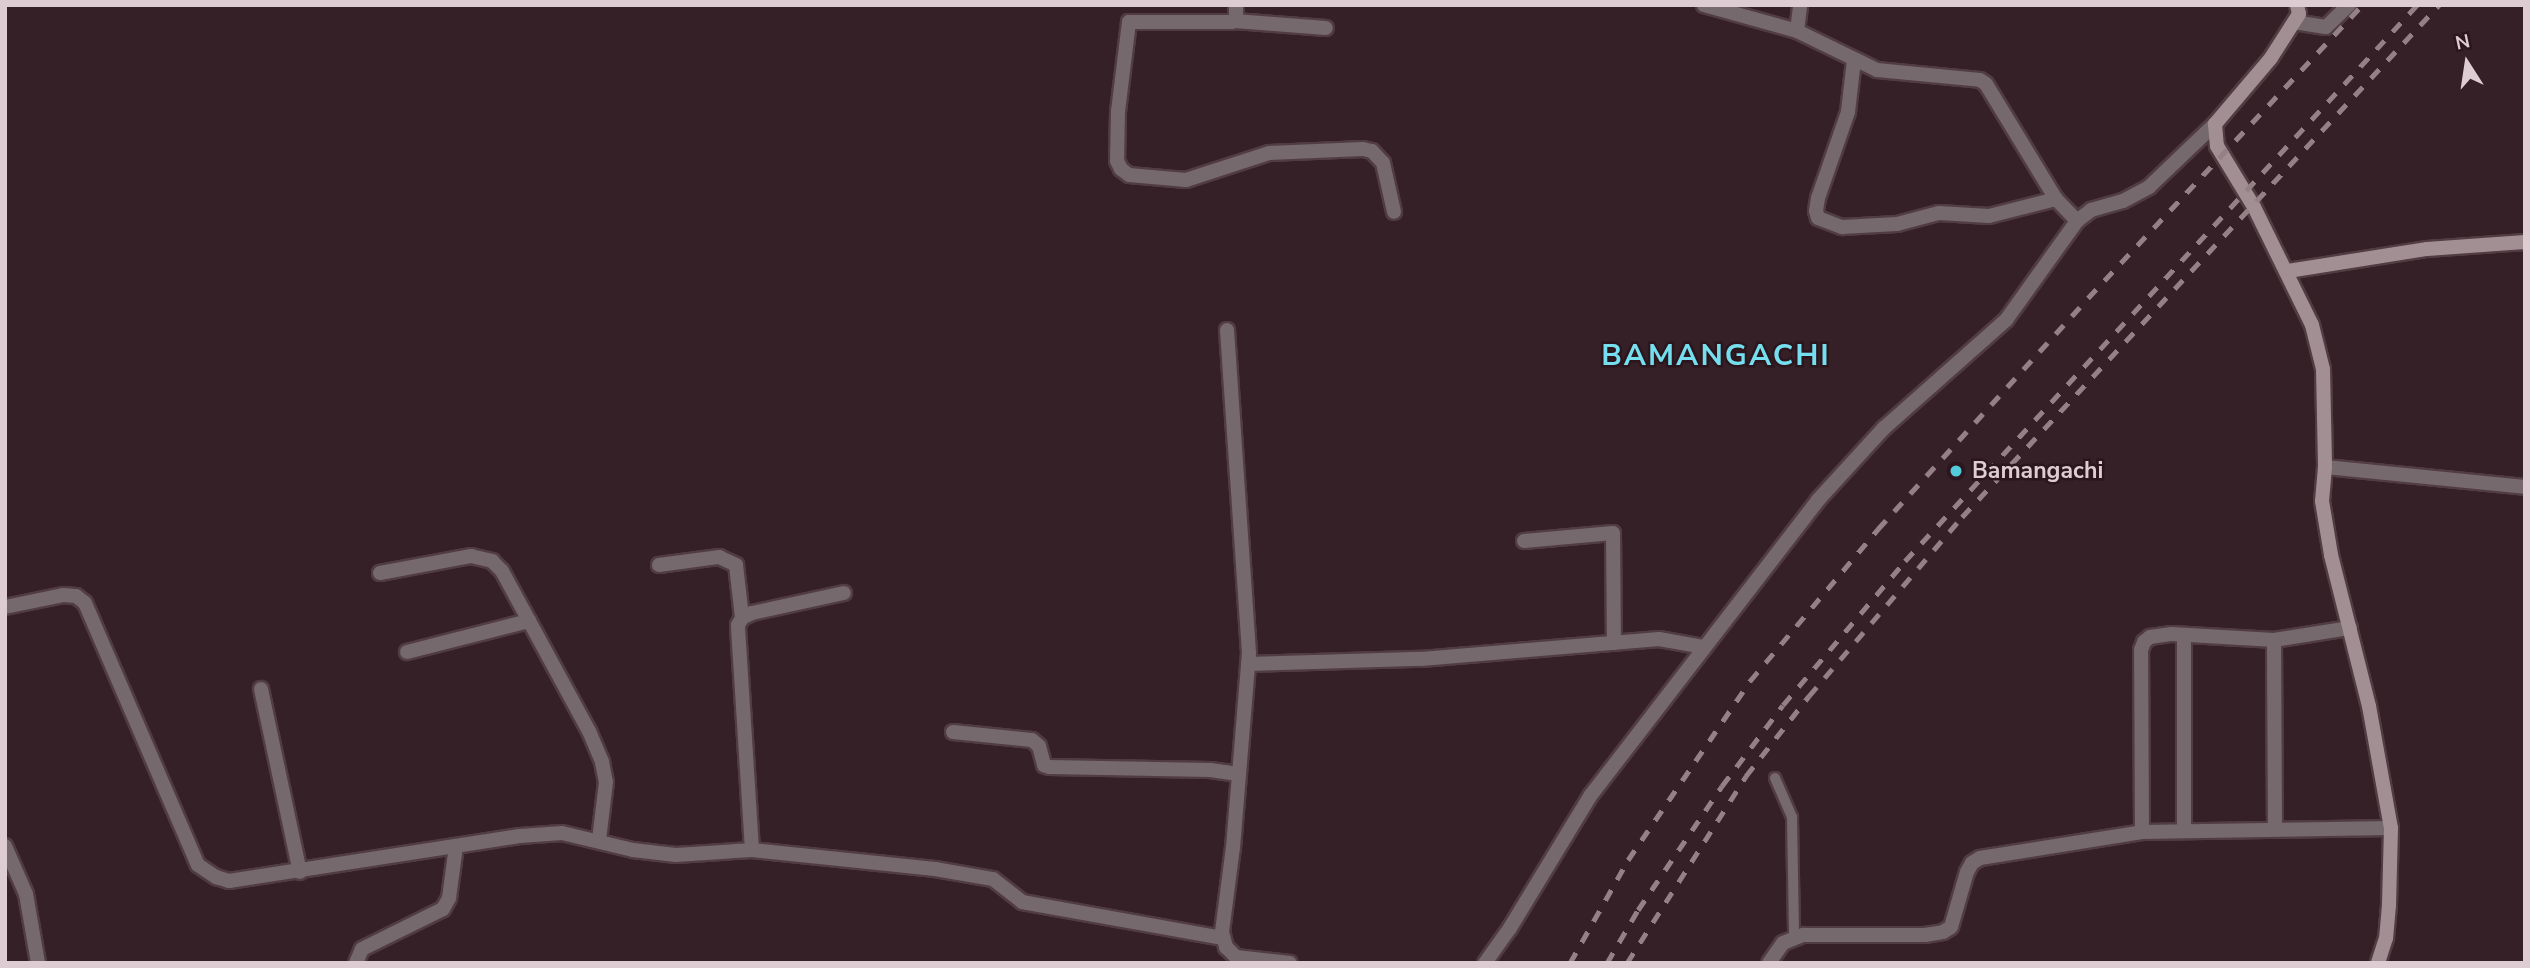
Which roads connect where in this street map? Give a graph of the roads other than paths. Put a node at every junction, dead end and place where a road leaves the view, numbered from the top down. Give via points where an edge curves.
1 (1236, 5) edge
2 (1704, 5) edge
3 (1800, 5) edge
4 (2297, 5) edge
5 (2350, 5) edge
6 (1235, 21) junction
7 (2294, 22) junction
8 (1326, 28) dead end
9 (1797, 31) junction
10 (1854, 61) junction
11 (2215, 124) junction
12 (2056, 199) junction
13 (1394, 212) dead end
14 (2077, 221) junction
15 (2525, 242) edge
16 (2288, 271) junction
17 (1227, 330) dead end
18 (2325, 467) junction
19 (2525, 487) edge
20 (1524, 541) dead end
21 (659, 565) dead end
22 (380, 573) dead end
23 (844, 593) dead end
24 (5, 607) edge
25 (742, 618) junction
26 (529, 621) junction
27 (2350, 628) junction
28 (2184, 635) junction
29 (2274, 640) junction
30 (1614, 643) junction
31 (1704, 647) junction
32 (407, 652) dead end
33 (1248, 664) junction
34 (261, 689) dead end
35 (953, 732) dead end
36 (1239, 774) junction
37 (1775, 778) dead end
38 (2391, 828) junction
39 (2275, 829) junction
40 (2184, 831) junction
41 (2142, 832) junction
42 (599, 840) junction
43 (5, 846) edge
44 (456, 846) junction
45 (752, 850) junction
46 (300, 872) junction
47 (1794, 937) junction
48 (1222, 938) junction
49 (38, 963) edge
50 (356, 963) edge
51 (1290, 963) edge
52 (1485, 963) edge
53 (1769, 963) edge
54 (2378, 963) edge

1 - 6 street
2 - 9 street
3 - 9 street
4 - 7 street
5 - 7 street via 2326,27
6 - 8 street
6 - 13 street via 1129,22 1118,111 1117,161 1121,169 1129,175 1186,180 1269,153 1372,151 1383,163
7 - 11 street via 2271,58
9 - 10 street
10 - 12 street via 1877,70 1986,84
10 - 12 street via 1848,112 1818,198 1818,218 1842,227 1897,223 1939,213 1989,216
11 - 14 street via 2148,187 2123,201 2091,209
11 - 16 street via 2217,146
12 - 14 street
14 - 31 street via 2006,320 1884,428 1818,500
15 - 16 street via 2427,249
16 - 18 street via 2312,325 2323,369
17 - 33 street
18 - 19 street
18 - 27 street via 2322,501
20 - 30 street via 1614,533
21 - 25 street via 719,557 736,565
22 - 26 street via 481,556 502,571
23 - 25 street
24 - 46 street via 63,595 76,596 85,603 198,865 229,881
25 - 45 street via 738,625
26 - 32 street
26 - 42 street via 602,762 606,782
27 - 29 street
27 - 38 street
28 - 29 street
28 - 40 street
28 - 41 street via 2150,637 2141,650
29 - 39 street
30 - 31 street via 1659,639
30 - 33 street via 1421,659
31 - 52 street via 1591,795
33 - 36 street
34 - 46 street
35 - 36 street via 1032,740 1049,768
36 - 48 street
37 - 47 lane via 1792,817
38 - 39 street
38 - 54 street via 2386,938
39 - 40 street
40 - 41 street
41 - 47 street via 1980,858 1967,872 1951,927 1943,932
42 - 44 street via 562,833
42 - 45 street via 676,855
43 - 49 street via 26,894
44 - 46 street
44 - 50 street via 449,898 443,909 362,949
45 - 48 street via 988,877 1022,902
47 - 53 street via 1783,943
48 - 51 street via 1236,957

